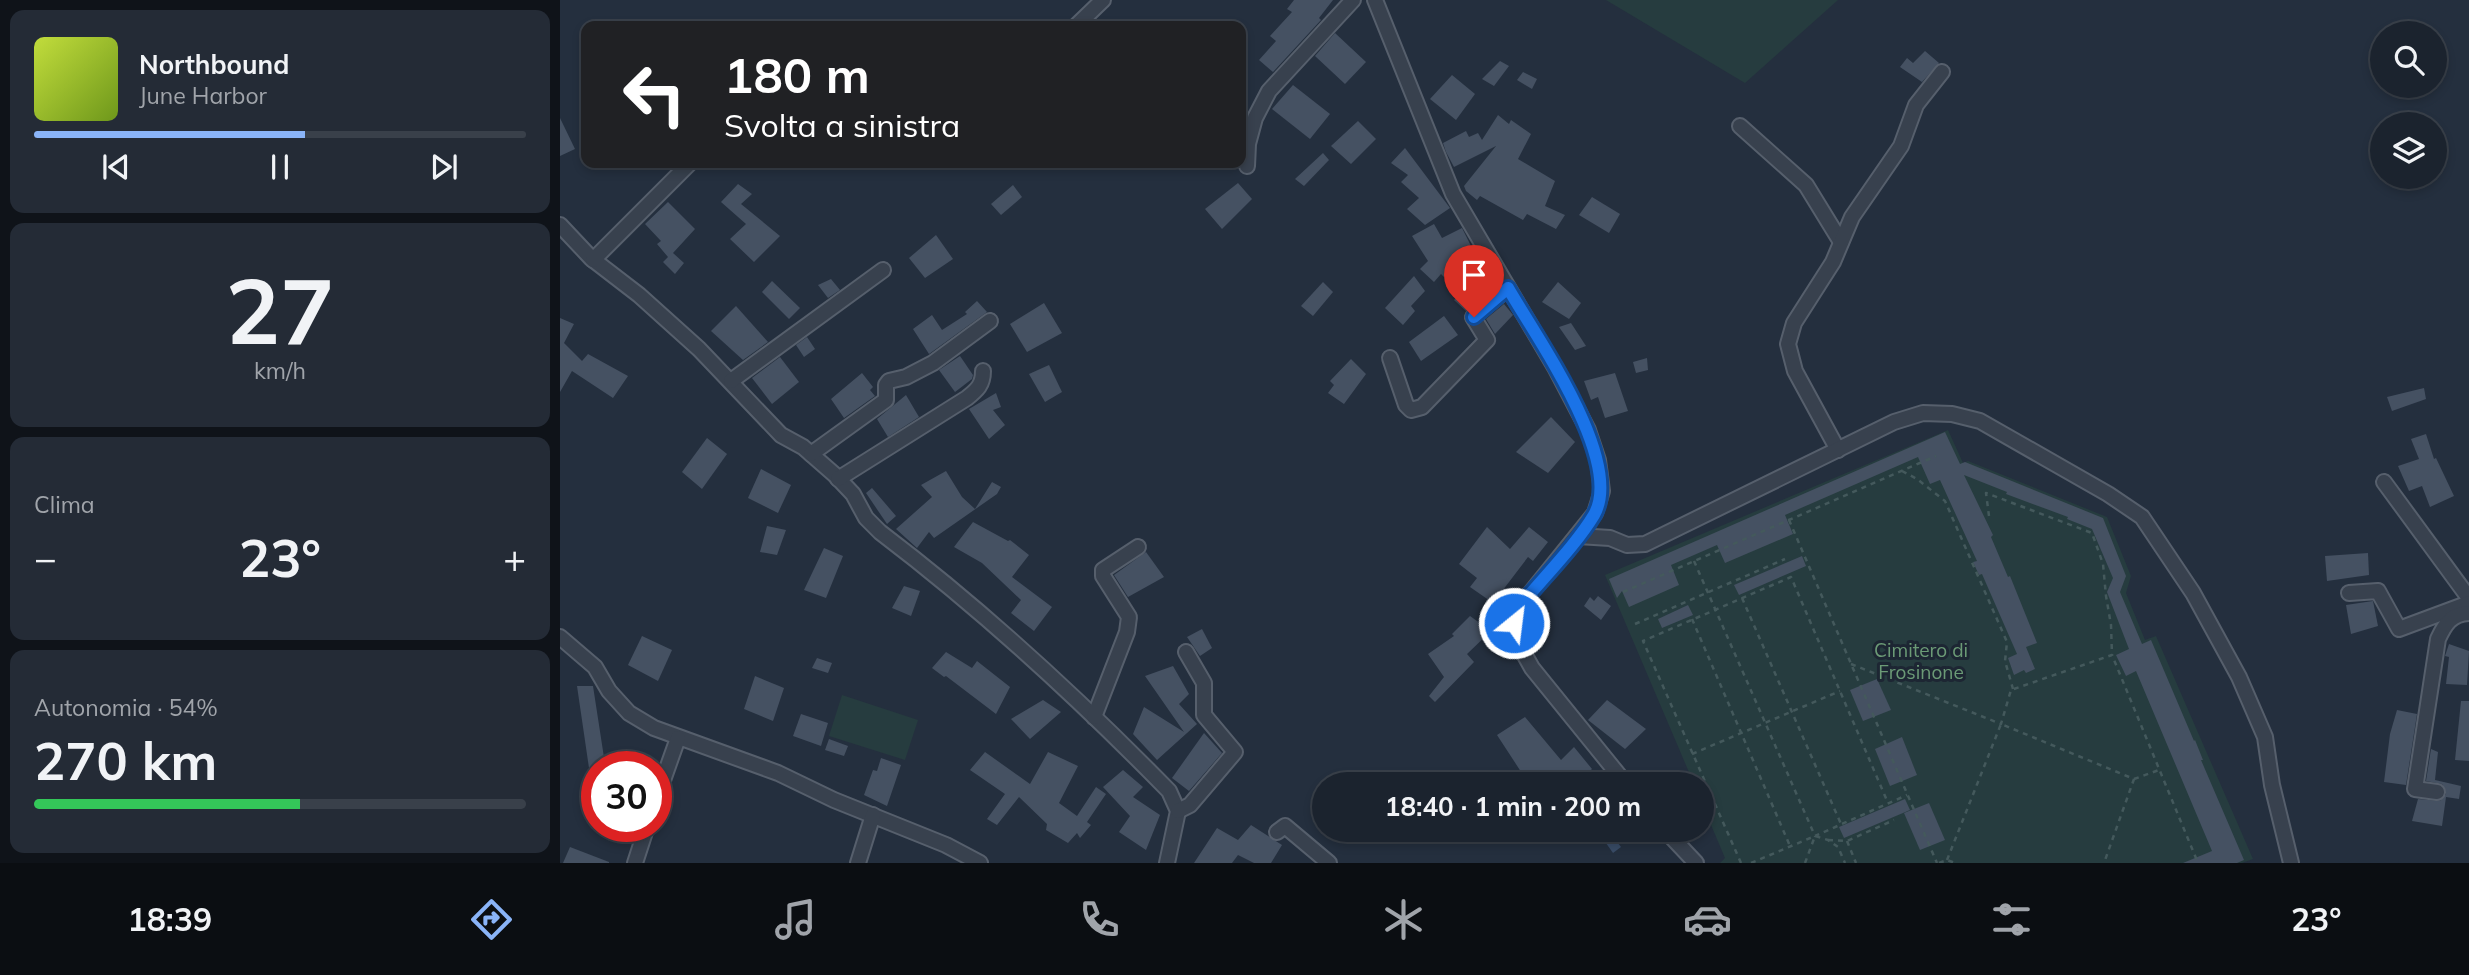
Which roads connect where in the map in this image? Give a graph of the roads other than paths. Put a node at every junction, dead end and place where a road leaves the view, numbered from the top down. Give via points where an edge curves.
1 (1103, 0) edge
2 (1353, 0) edge
3 (1375, 0) edge
4 (1081, 21) edge
5 (1942, 72) dead end
6 (1740, 126) dead end
7 (1247, 166) dead end
8 (685, 168) edge
9 (560, 225) edge
10 (1840, 242) junction
11 (593, 260) junction
12 (883, 270) dead end
13 (1508, 288) junction
14 (990, 321) dead end
15 (1390, 358) dead end
16 (983, 371) dead end
17 (731, 381) junction
18 (1838, 450) junction
19 (811, 454) junction
20 (838, 479) junction
21 (2384, 482) dead end
22 (1599, 500) junction
23 (1578, 536) junction
24 (1610, 538) junction
25 (1139, 547) dead end
26 (2349, 593) dead end
27 (2469, 601) edge
28 (2469, 613) edge
29 (560, 637) edge
30 (1186, 652) dead end
31 (1094, 716) junction
32 (678, 738) junction
33 (672, 755) edge
34 (1616, 772) edge
35 (2437, 792) dead end
36 (1178, 811) junction
37 (873, 815) junction
38 (1277, 832) dead end
39 (642, 842) edge
40 (1676, 842) edge
41 (635, 863) edge
42 (858, 863) edge
43 (979, 863) edge
44 (1167, 863) edge
45 (1329, 863) edge
46 (1696, 863) edge
47 (2291, 863) edge

1 - 4 street
2 - 7 street via 1269,91 1255,118
3 - 13 street via 1453,194
5 - 10 street via 1916,105 1901,146
6 - 10 street via 1806,185
8 - 11 street
9 - 11 street
10 - 18 street via 1833,262 1794,323 1788,344 1795,371
11 - 17 street via 667,319
12 - 17 street
13 - 15 street via 1474,317 1487,340 1422,407 1411,410 1406,405
13 - 22 street via 1588,430 1598,460
14 - 19 street via 933,363 889,381 886,400
16 - 20 street via 979,388 967,398
17 - 19 street via 781,435
18 - 24 street via 1645,544 1627,545
18 - 47 street via 1894,422 1923,413 1952,414 1980,421 2142,517 2193,593 2239,677 2264,737
19 - 20 street
20 - 31 street via 880,532 991,621
21 - 27 street
22 - 23 street
22 - 24 street
23 - 24 street
23 - 34 street via 1520,606 1514,623 1518,643 1532,668
25 - 31 street via 1103,570 1129,617
26 - 27 street via 2378,591 2399,629
28 - 35 street via 2453,617 2438,639 2414,789
29 - 32 street via 595,667 608,691 629,713
30 - 36 street via 1204,683 1204,715 1235,752 1190,804
31 - 36 street via 1169,792
32 - 33 street
32 - 37 street via 733,755
36 - 44 street
37 - 42 street
37 - 43 street
38 - 45 street via 1285,826
39 - 41 street
40 - 46 street

